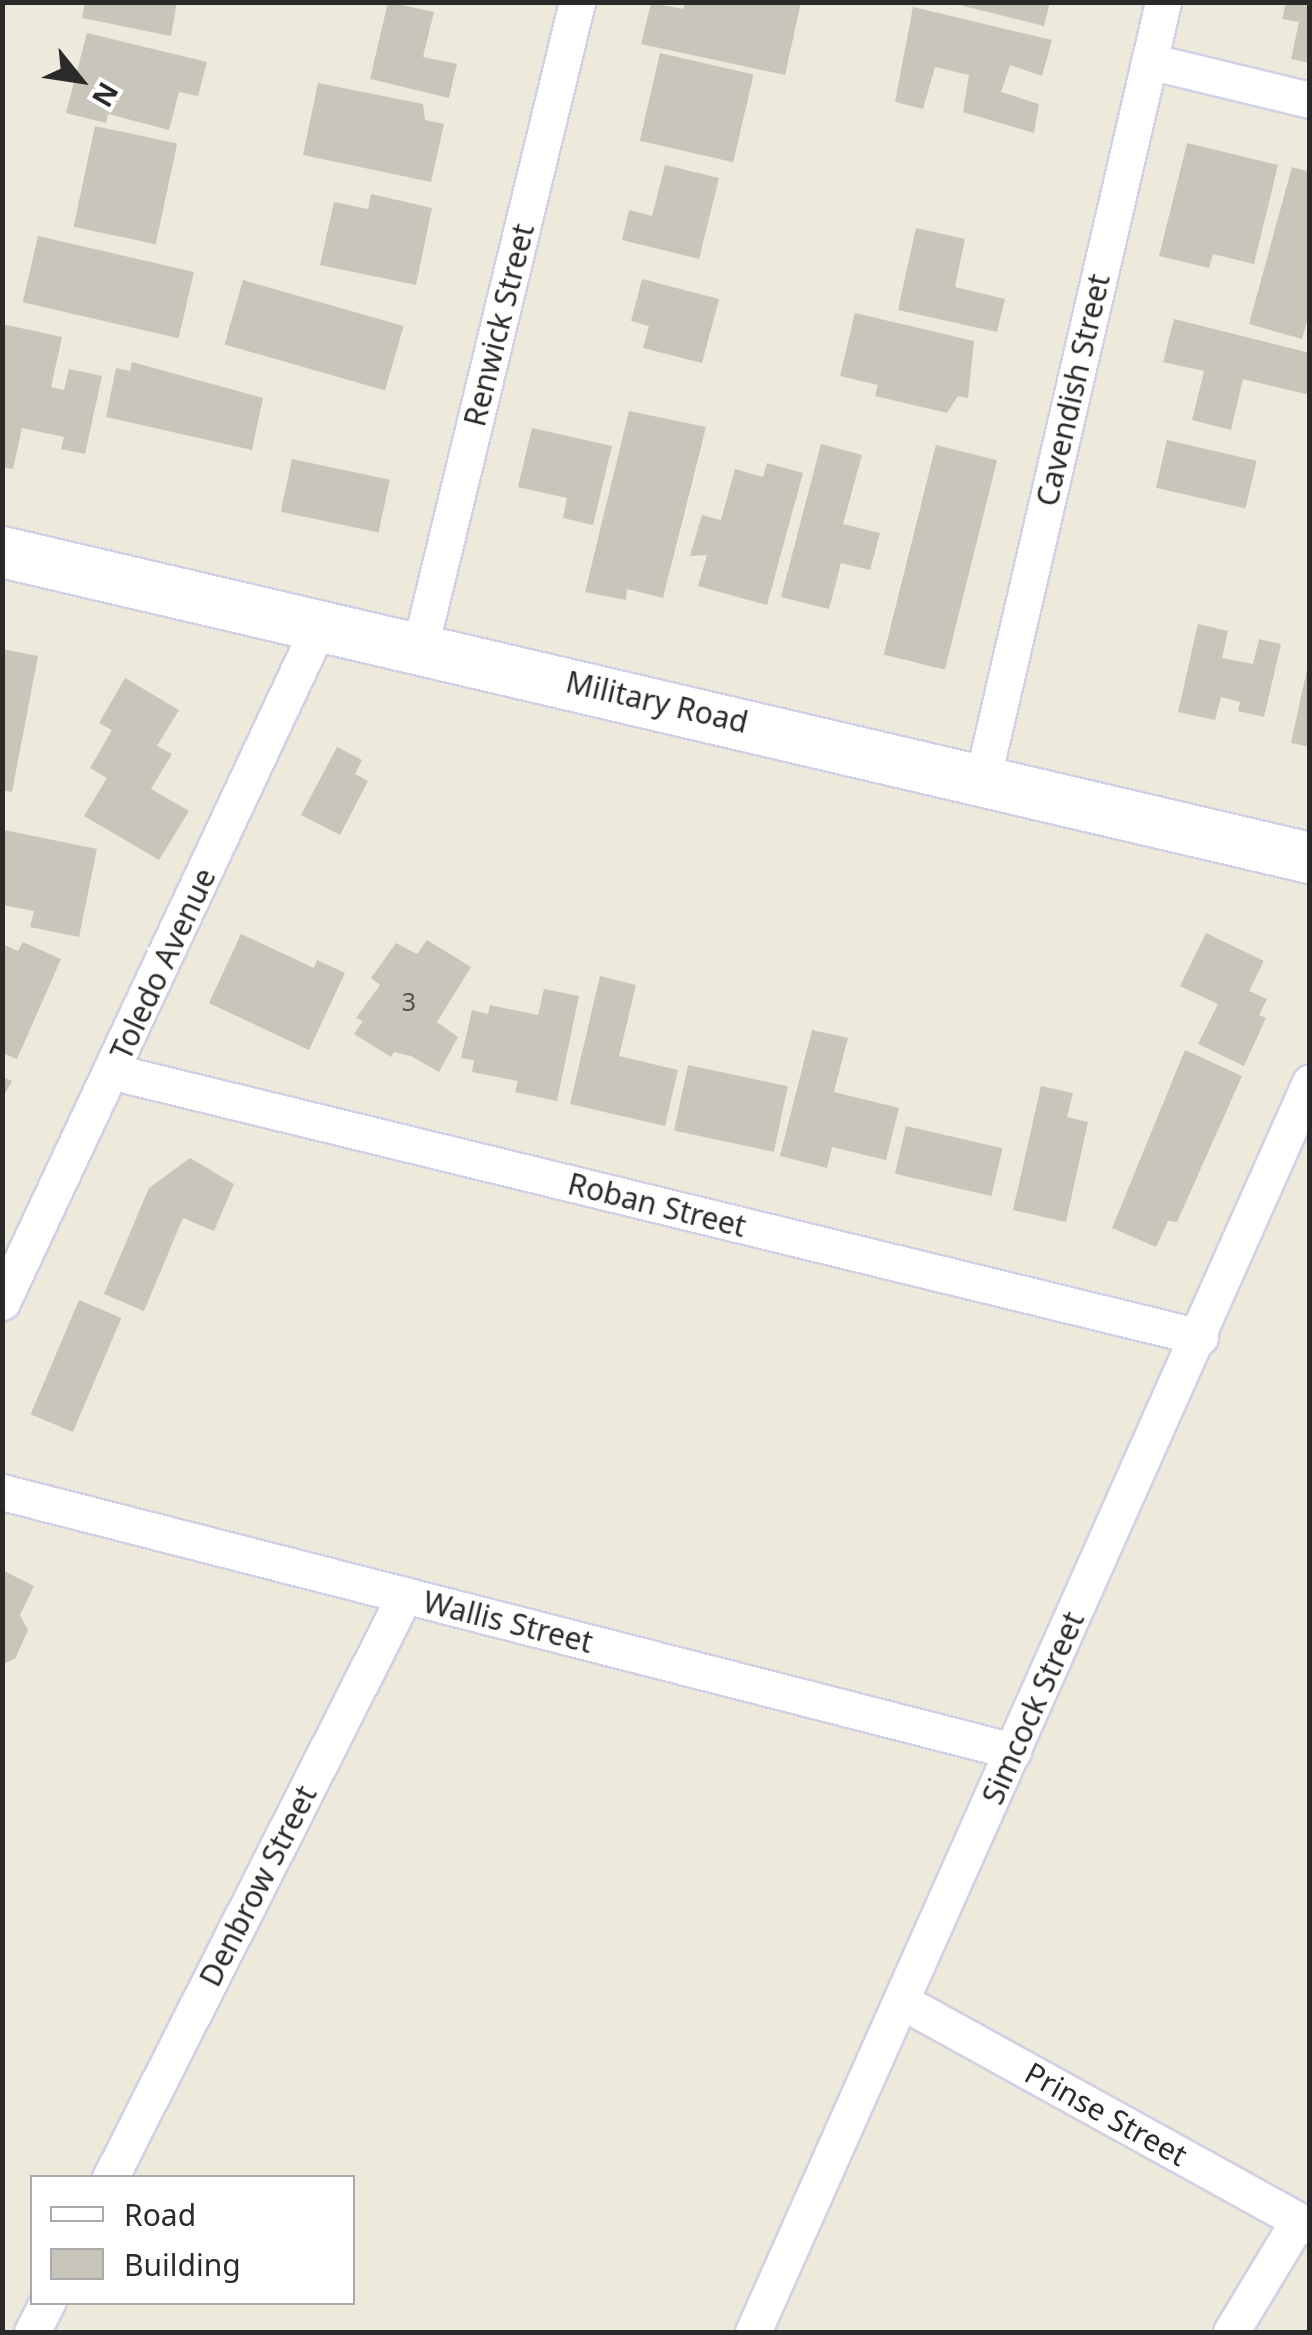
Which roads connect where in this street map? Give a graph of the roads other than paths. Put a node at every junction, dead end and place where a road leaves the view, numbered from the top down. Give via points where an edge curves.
1 (578, 2) edge
2 (1162, 2) edge
3 (1149, 61) junction
4 (1310, 100) edge
5 (2, 552) edge
6 (320, 624) junction
7 (420, 647) junction
8 (984, 777) junction
9 (1310, 858) edge
10 (114, 1072) junction
11 (1310, 1082) edge
12 (2, 1302) edge
13 (1200, 1338) junction
14 (2, 1492) edge
15 (405, 1595) junction
16 (1013, 1752) junction
17 (903, 2002) junction
18 (112, 2175) edge
19 (1304, 2224) edge
20 (46, 2305) edge
21 (32, 2332) edge
22 (753, 2332) edge
23 (1230, 2332) edge

1 - 7 street, Renwick Street
2 - 3 street, Cavendish Street
3 - 4 street
3 - 8 street, Cavendish Street
5 - 6 street, Military Road
6 - 7 street, Military Road
6 - 10 street, Toledo Avenue
7 - 8 street, Military Road
8 - 9 street, Military Road
10 - 12 street, Toledo Avenue
10 - 13 street, Roban Street
11 - 13 street, Simcock Street
13 - 16 street, Simcock Street
14 - 15 street, Wallis Street
15 - 16 street, Wallis Street
15 - 18 street, Denbrow Street
16 - 17 street, Simcock Street
17 - 19 street, Prinse Street
17 - 22 street, Simcock Street
19 - 23 street
20 - 21 street

